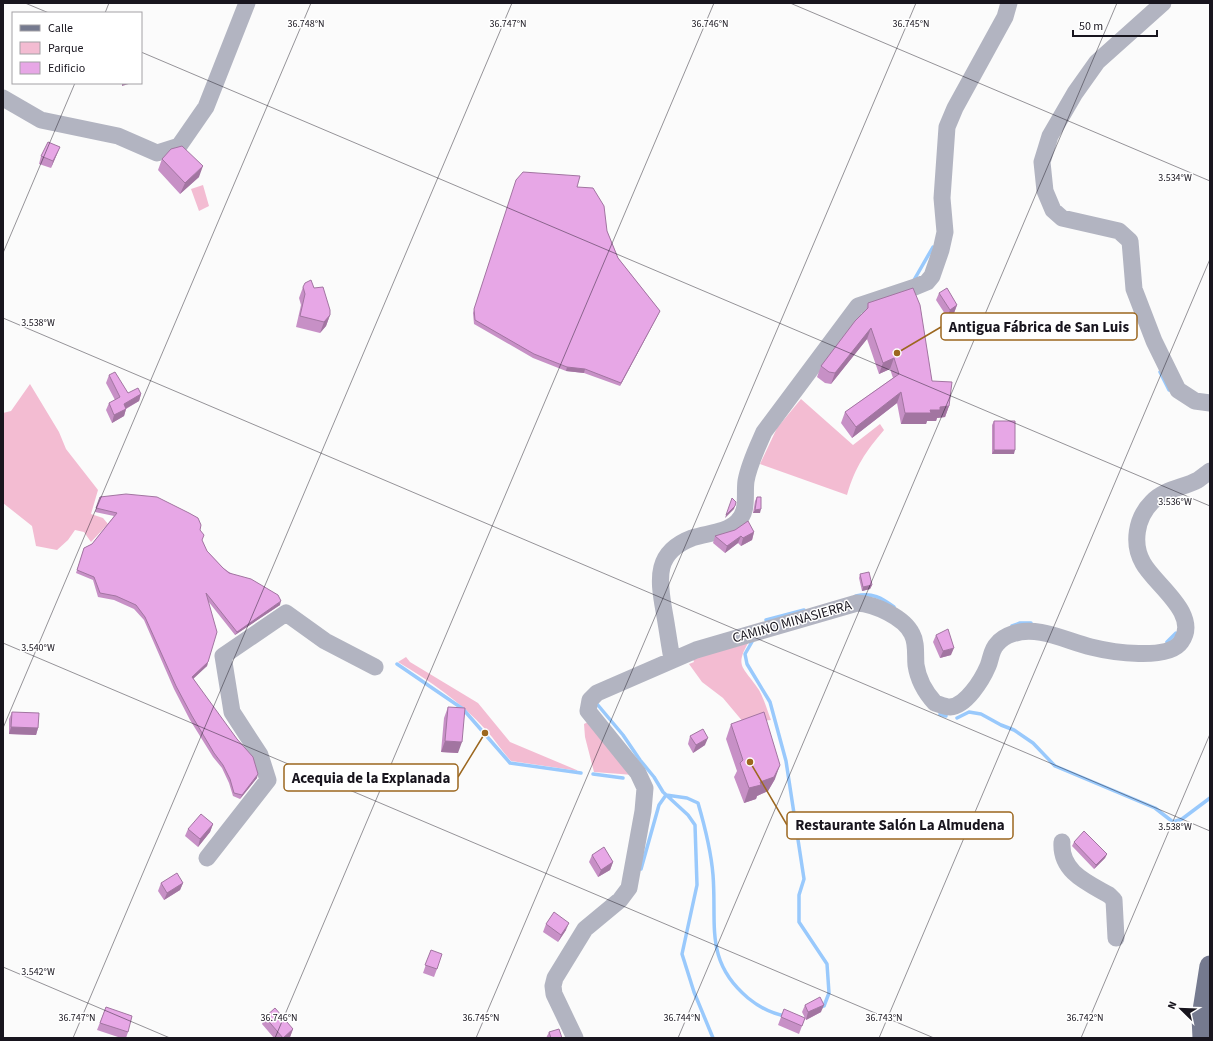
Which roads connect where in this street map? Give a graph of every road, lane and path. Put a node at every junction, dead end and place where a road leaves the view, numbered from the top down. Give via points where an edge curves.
1 (247, 3) edge
2 (1009, 3) edge
3 (1163, 3) edge
4 (3, 98) edge
5 (1210, 403) edge
6 (1210, 471) edge
7 (672, 659) junction
8 (375, 667) dead end
9 (1062, 842) dead end
10 (207, 858) dead end
11 (1116, 938) dead end
12 (1210, 966) edge
13 (575, 1038) edge
14 (1203, 1038) edge

1 - 4 street via 206,107 179,146 157,153 118,136 41,120
2 - 7 street via 1005,17 947,127 942,198 945,232 932,276 927,282 915,287 858,306 764,432 746,480 745,509 738,522 727,529 686,541 675,547 664,560 659,586
3 - 5 street via 1097,62 1075,93 1050,136 1042,162 1042,176 1053,210 1062,218 1119,231 1130,241 1134,289 1154,341 1178,390 1195,401
6 - 7 street, CAMINO MINASIERRA via 1198,480 1160,495 1151,502 1136,533 1143,564 1172,596 1185,623 1185,633 1181,642 1175,648 1164,652 1149,654 1098,649 1043,633 1013,634 996,644 982,678 975,688 958,704 949,707 935,704 919,679 912,633 881,609 857,603
7 - 13 street, CAMINO MINASIERRA via 597,693 588,705 588,711 638,773 645,788 629,888 620,900 585,929 555,978 554,994
8 - 10 street via 325,641 286,613 223,656 232,712 260,755 268,780
9 - 11 street via 1066,860 1074,876 1114,900
12 - 14 main road via 1202,1017

